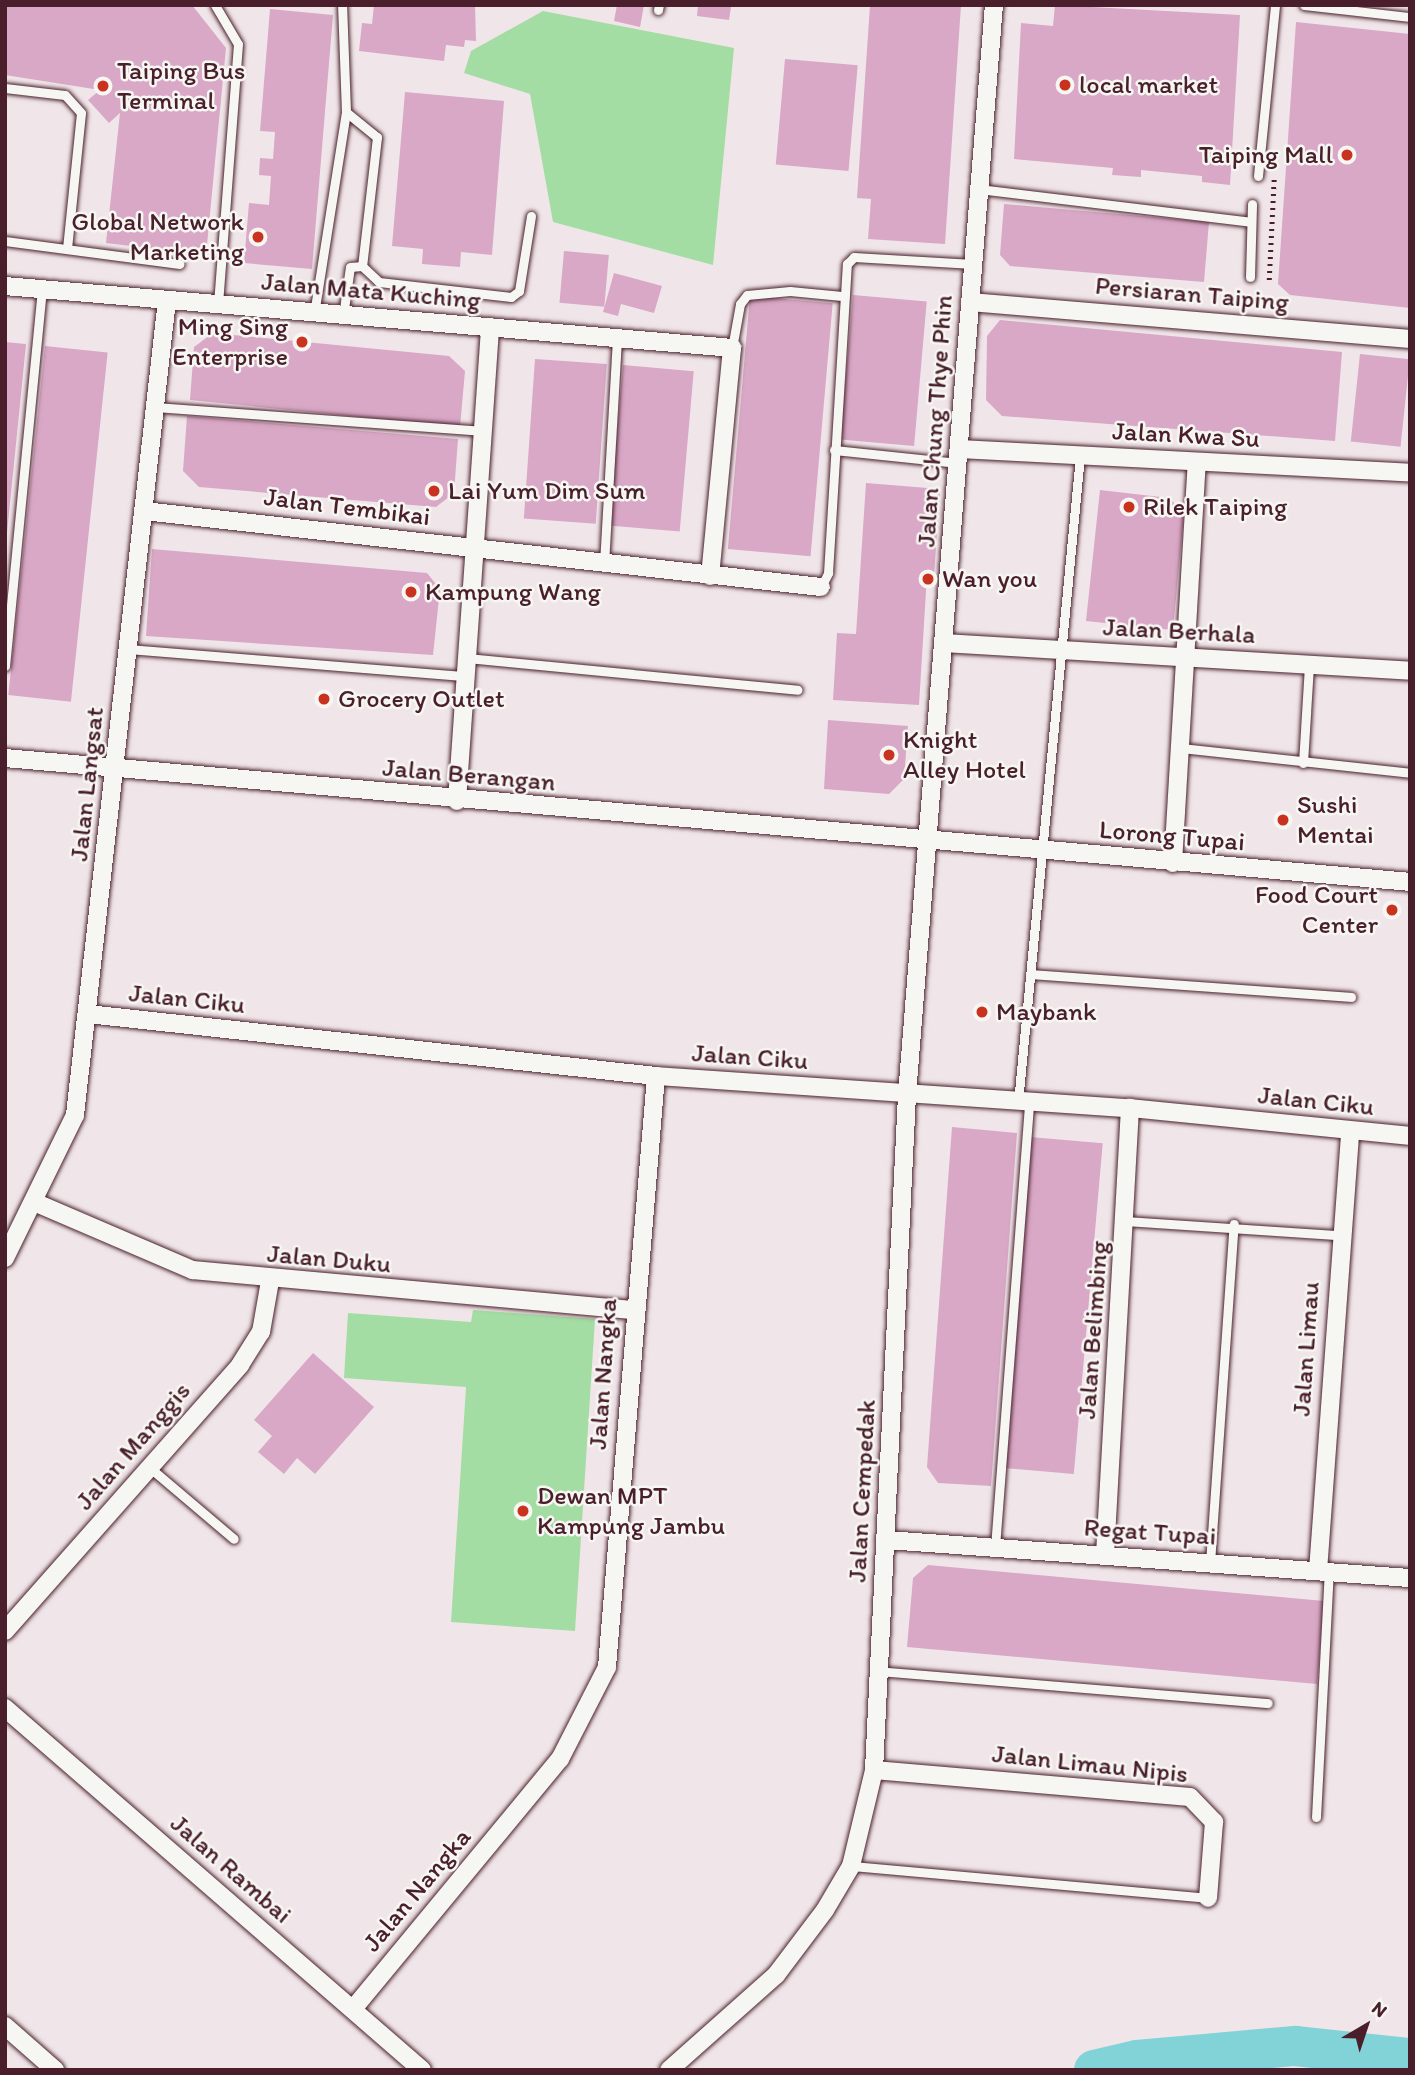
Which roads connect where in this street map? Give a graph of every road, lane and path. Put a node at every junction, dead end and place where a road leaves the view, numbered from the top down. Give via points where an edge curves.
1 (215, 5) edge
2 (342, 5) edge
3 (994, 5) edge
4 (1275, 5) edge
5 (1304, 5) edge
6 (1410, 17) edge
7 (5, 88) edge
8 (346, 112) junction
9 (1258, 176) dead end
10 (979, 189) junction
11 (1252, 204) dead end
12 (531, 216) dead end
13 (1250, 222) junction
14 (5, 241) edge
15 (67, 248) junction
16 (180, 264) dead end
17 (973, 264) junction
18 (362, 266) junction
19 (1250, 277) dead end
20 (5, 286) edge
21 (42, 289) junction
22 (842, 296) junction
23 (167, 300) junction
24 (970, 302) junction
25 (218, 304) junction
26 (314, 314) junction
27 (343, 316) junction
28 (490, 327) junction
29 (617, 338) junction
30 (1410, 339) edge
31 (732, 348) junction
32 (156, 407) junction
33 (483, 431) junction
34 (834, 450) junction
35 (958, 456) junction
36 (1080, 456) junction
37 (1197, 463) junction
38 (1410, 473) edge
39 (144, 510) junction
40 (475, 549) junction
41 (604, 564) junction
42 (710, 576) junction
43 (821, 587) joint
44 (944, 643) junction
45 (128, 649) junction
46 (1061, 650) junction
47 (1188, 658) junction
48 (1309, 665) junction
49 (5, 666) edge
50 (466, 667) junction
51 (1410, 671) edge
52 (797, 690) dead end
53 (1181, 748) junction
54 (5, 758) edge
55 (1303, 763) junction
56 (115, 768) junction
57 (1410, 773) edge
58 (457, 801) junction
59 (929, 841) junction
60 (1042, 851) junction
61 (1173, 863) junction
62 (1410, 882) edge
63 (1031, 974) junction
64 (1351, 997) dead end
65 (88, 1014) junction
66 (656, 1076) junction
67 (907, 1095) junction
68 (1023, 1102) junction
69 (1130, 1108) junction
70 (1350, 1131) junction
71 (1410, 1136) edge
72 (34, 1202) junction
73 (1126, 1221) junction
74 (1234, 1224) junction
75 (1339, 1235) junction
76 (5, 1258) edge
77 (270, 1281) junction
78 (634, 1310) junction
79 (149, 1467) junction
80 (234, 1539) dead end
81 (887, 1540) junction
82 (995, 1547) junction
83 (1105, 1555) junction
84 (1210, 1563) junction
85 (1324, 1571) junction
86 (1410, 1578) edge
87 (5, 1631) edge
88 (877, 1671) junction
89 (1268, 1703) dead end
90 (5, 1708) edge
91 (874, 1770) junction
92 (1316, 1817) dead end
93 (851, 1866) junction
94 (1208, 1898) joint
95 (353, 2010) junction
96 (5, 2026) edge
97 (55, 2070) edge
98 (422, 2070) edge
99 (669, 2070) edge

1 - 25 lane via 238,44
2 - 8 lane
3 - 10 street, Jalan Chung Thye Phin
4 - 9 lane
5 - 6 lane
7 - 15 lane via 65,95 81,113
8 - 18 lane via 377,137
8 - 26 lane
10 - 13 lane
10 - 17 street, Jalan Chung Thye Phin
11 - 13 lane
12 - 18 lane via 519,291 511,298 379,282
13 - 19 lane
14 - 15 lane
15 - 16 lane
17 - 22 lane via 854,257 842,278
17 - 24 street, Jalan Chung Thye Phin
18 - 27 lane via 350,267
20 - 21 street, Jalan Mata Kuching
21 - 23 street, Jalan Mata Kuching
21 - 49 lane
22 - 31 lane via 790,291 747,295 740,304
22 - 34 lane
23 - 25 street, Jalan Mata Kuching
23 - 32 street, Jalan Langsat
24 - 30 street, Persiaran Taiping
24 - 35 street, Jalan Chung Thye Phin
25 - 26 street, Jalan Mata Kuching
26 - 27 street, Jalan Mata Kuching
27 - 28 street, Jalan Mata Kuching
28 - 29 street, Jalan Mata Kuching
28 - 33 street
29 - 31 street, Jalan Mata Kuching
29 - 41 lane
31 - 42 street
32 - 33 lane
32 - 39 street, Jalan Langsat
33 - 40 street
34 - 35 lane
34 - 43 lane via 828,573
35 - 36 street, Jalan Kwa Su
35 - 44 street, Jalan Chung Thye Phin
36 - 37 street, Jalan Kwa Su
36 - 46 lane
37 - 38 street, Jalan Kwa Su
37 - 47 street
39 - 40 street, Jalan Tembikai
39 - 45 street, Jalan Langsat
40 - 41 street, Jalan Tembikai
40 - 50 street
41 - 42 street, Jalan Tembikai
42 - 43 street, Jalan Tembikai
44 - 46 street, Jalan Berhala
44 - 59 street, Jalan Chung Thye Phin
45 - 50 lane
45 - 56 street, Jalan Langsat
46 - 47 street, Jalan Berhala
46 - 60 lane
47 - 48 street, Jalan Berhala
47 - 53 street
48 - 51 street, Jalan Berhala
48 - 55 lane
50 - 52 lane
50 - 58 street
53 - 55 lane
53 - 61 street
54 - 56 street, Jalan Berangan
55 - 57 lane
56 - 58 street, Jalan Berangan
56 - 65 street, Jalan Langsat
58 - 59 street, Jalan Berangan
59 - 60 street, Lorong Tupai
59 - 67 street, Jalan Cempedak
60 - 61 street, Lorong Tupai
60 - 63 lane
61 - 62 street, Lorong Tupai
63 - 64 lane
63 - 68 lane
65 - 66 street, Jalan Ciku
65 - 72 street, Jalan Langsat via 75,1115
66 - 67 street, Jalan Ciku
66 - 78 street, Jalan Nangka
67 - 68 street, Jalan Ciku
67 - 81 street, Jalan Cempedak
68 - 69 street, Jalan Ciku
68 - 82 lane
69 - 70 street, Jalan Ciku
69 - 73 street, Jalan Belimbing
70 - 71 street, Jalan Ciku
70 - 75 street, Jalan Limau
72 - 76 street, Jalan Langsat
72 - 77 street, Jalan Duku via 193,1270
73 - 74 lane
73 - 83 street, Jalan Belimbing
74 - 75 lane
74 - 84 lane
75 - 85 street, Jalan Limau
77 - 78 street, Jalan Duku
77 - 79 street, Jalan Manggis via 261,1332 240,1365
78 - 95 street, Jalan Nangka via 616,1616 607,1667 560,1759
79 - 80 lane
79 - 87 street, Jalan Manggis
81 - 82 street, Regat Tupai
81 - 88 street, Jalan Cempedak
82 - 83 street, Regat Tupai
83 - 84 street, Regat Tupai
84 - 85 street, Regat Tupai
85 - 86 street, Regat Tupai
85 - 92 lane
88 - 89 lane
88 - 91 street, Jalan Cempedak
90 - 95 street, Jalan Rambai
91 - 93 street, Jalan Cempedak
91 - 94 street, Jalan Limau Nipis via 1190,1797 1214,1822
93 - 94 lane
93 - 99 street, Jalan Cempedak via 776,1975
95 - 98 street, Jalan Rambai
96 - 97 street

